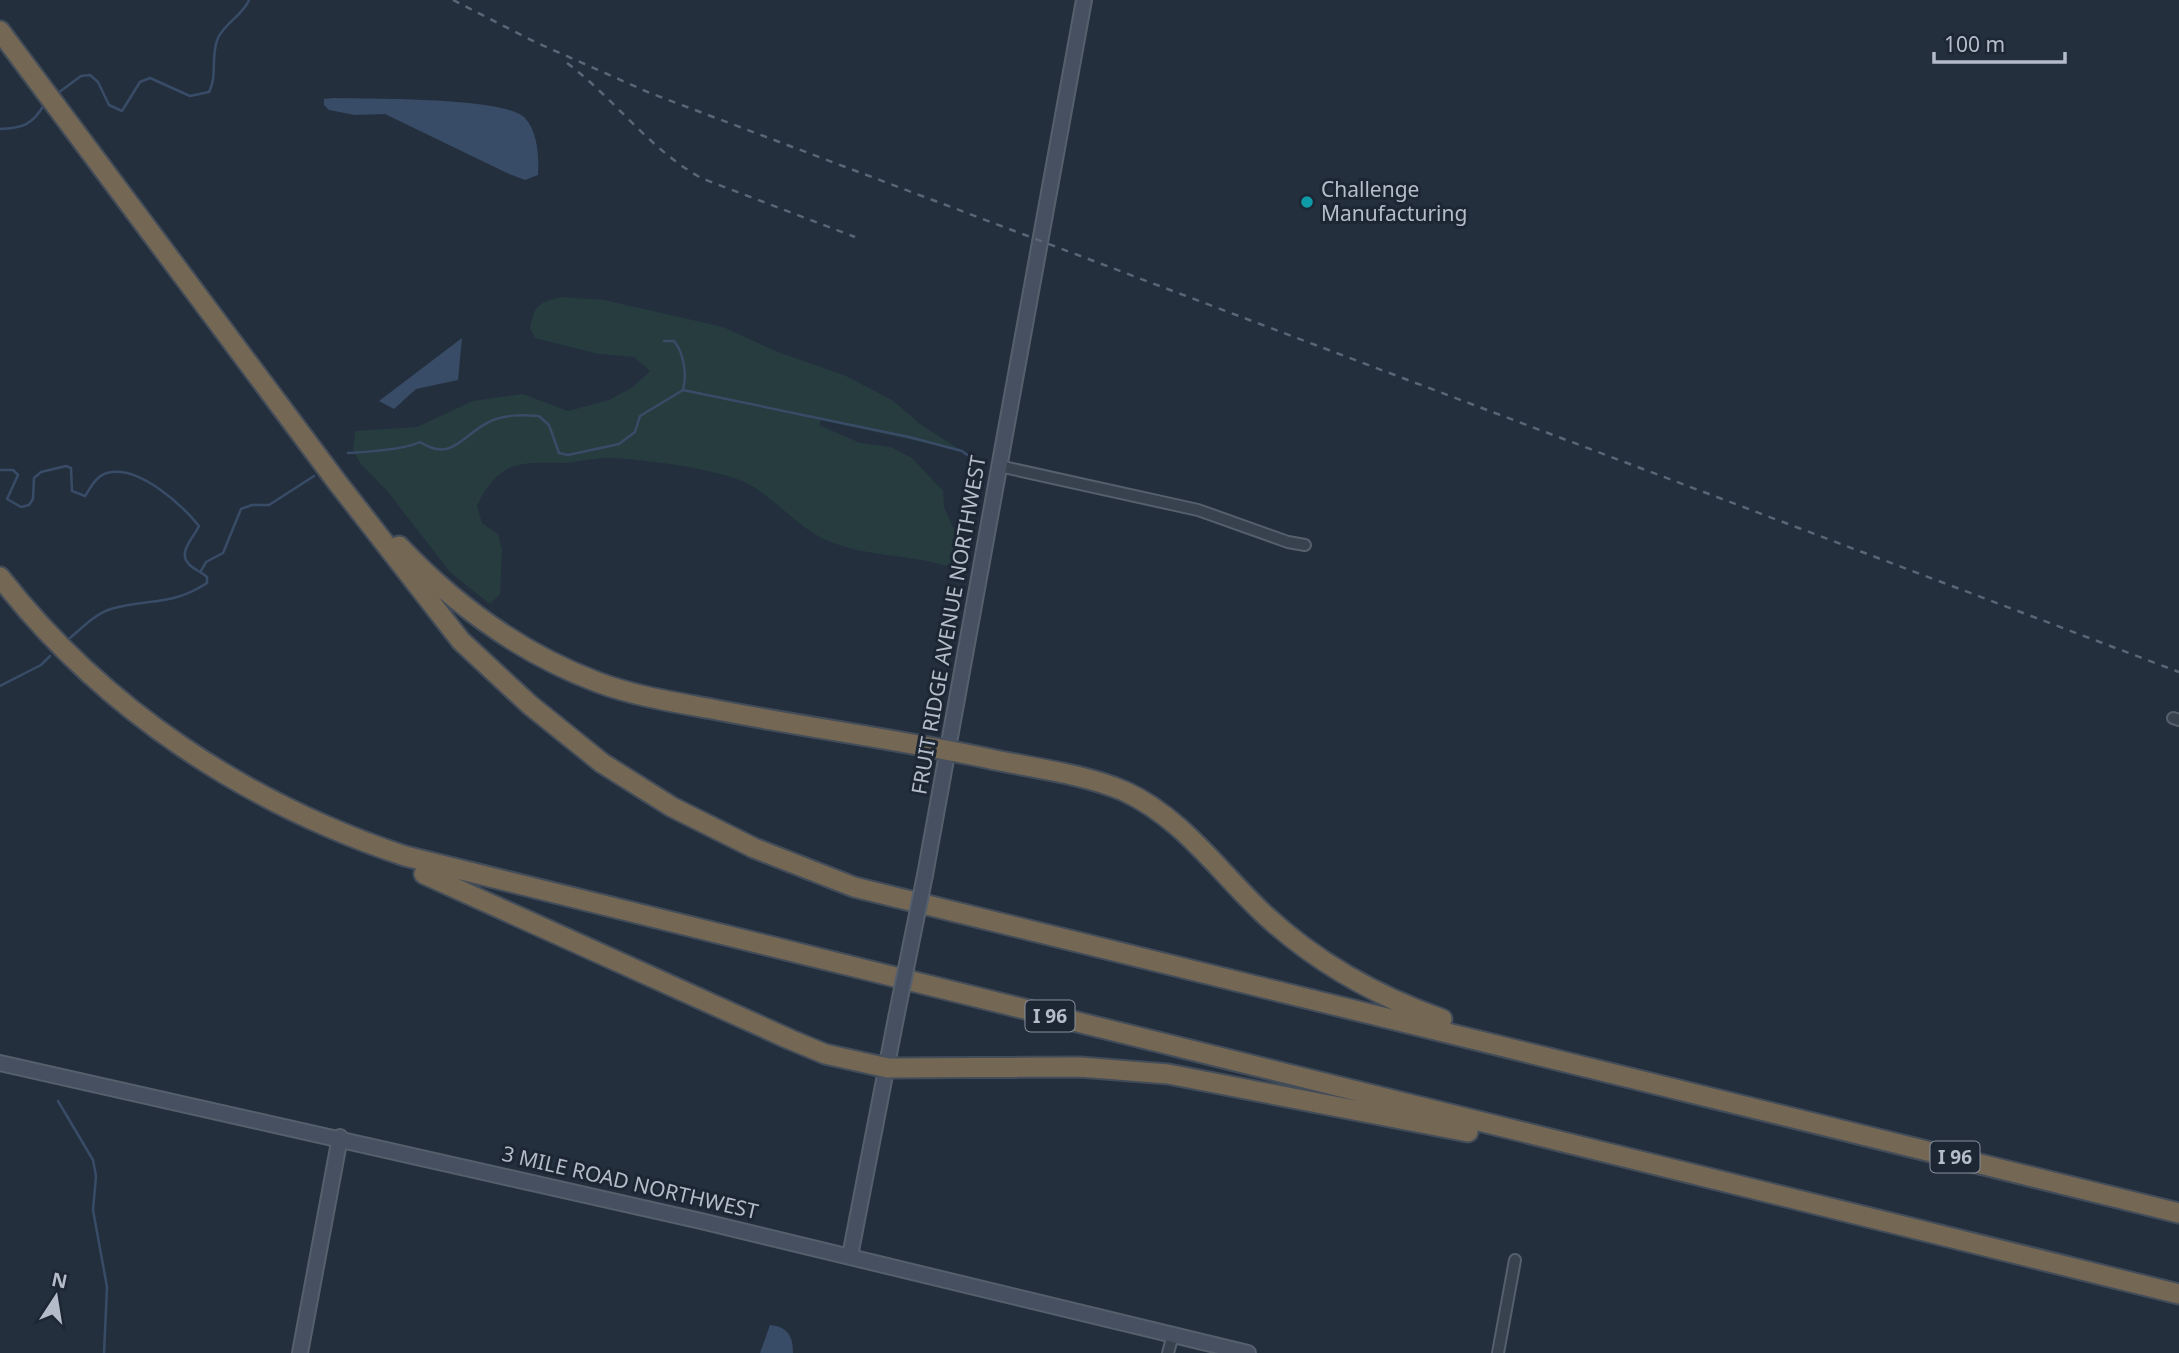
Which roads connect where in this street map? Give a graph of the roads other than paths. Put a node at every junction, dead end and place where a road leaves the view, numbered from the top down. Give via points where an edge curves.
1 (1084, 0) edge
2 (0, 31) edge
3 (999, 466) junction
4 (338, 482) junction
5 (1305, 545) dead end
6 (0, 577) edge
7 (948, 750) junction
8 (303, 817) junction
9 (0, 1063) edge
10 (887, 1068) junction
11 (1617, 1074) junction
12 (340, 1137) junction
13 (1800, 1201) junction
14 (2179, 1213) edge
15 (850, 1256) junction
16 (1515, 1260) dead end
17 (2179, 1294) edge
18 (1173, 1335) junction
19 (300, 1353) edge
20 (1168, 1353) edge
21 (1248, 1353) edge
22 (1498, 1353) edge

1 - 3 main road, FRUIT RIDGE AVENUE NORTHWEST
2 - 4 highway, I 96
3 - 5 street via 1198,510
3 - 7 main road, FRUIT RIDGE AVENUE NORTHWEST
4 - 7 highway via 459,604 509,639 599,683 654,698
4 - 11 highway, I 96 via 461,641 530,705 602,763 672,807 754,848 854,887
6 - 8 highway, I 96 via 87,671 149,723 218,771
7 - 10 main road, FRUIT RIDGE AVENUE NORTHWEST, bridge
7 - 11 highway via 1126,792 1171,819 1288,936 1353,981 1436,1017
8 - 10 highway via 365,852 469,892 789,1039 825,1054
8 - 13 highway, I 96 via 374,846 471,875
9 - 12 main road, 3 MILE ROAD NORTHWEST
10 - 13 highway via 1080,1067 1168,1074
10 - 15 main road, FRUIT RIDGE AVENUE NORTHWEST
11 - 14 highway, I 96
12 - 15 main road, 3 MILE ROAD NORTHWEST
12 - 19 main road
13 - 17 highway, I 96
15 - 18 main road, 3 MILE ROAD NORTHWEST
16 - 22 street
18 - 20 street
18 - 21 main road, 3 MILE ROAD NORTHWEST

